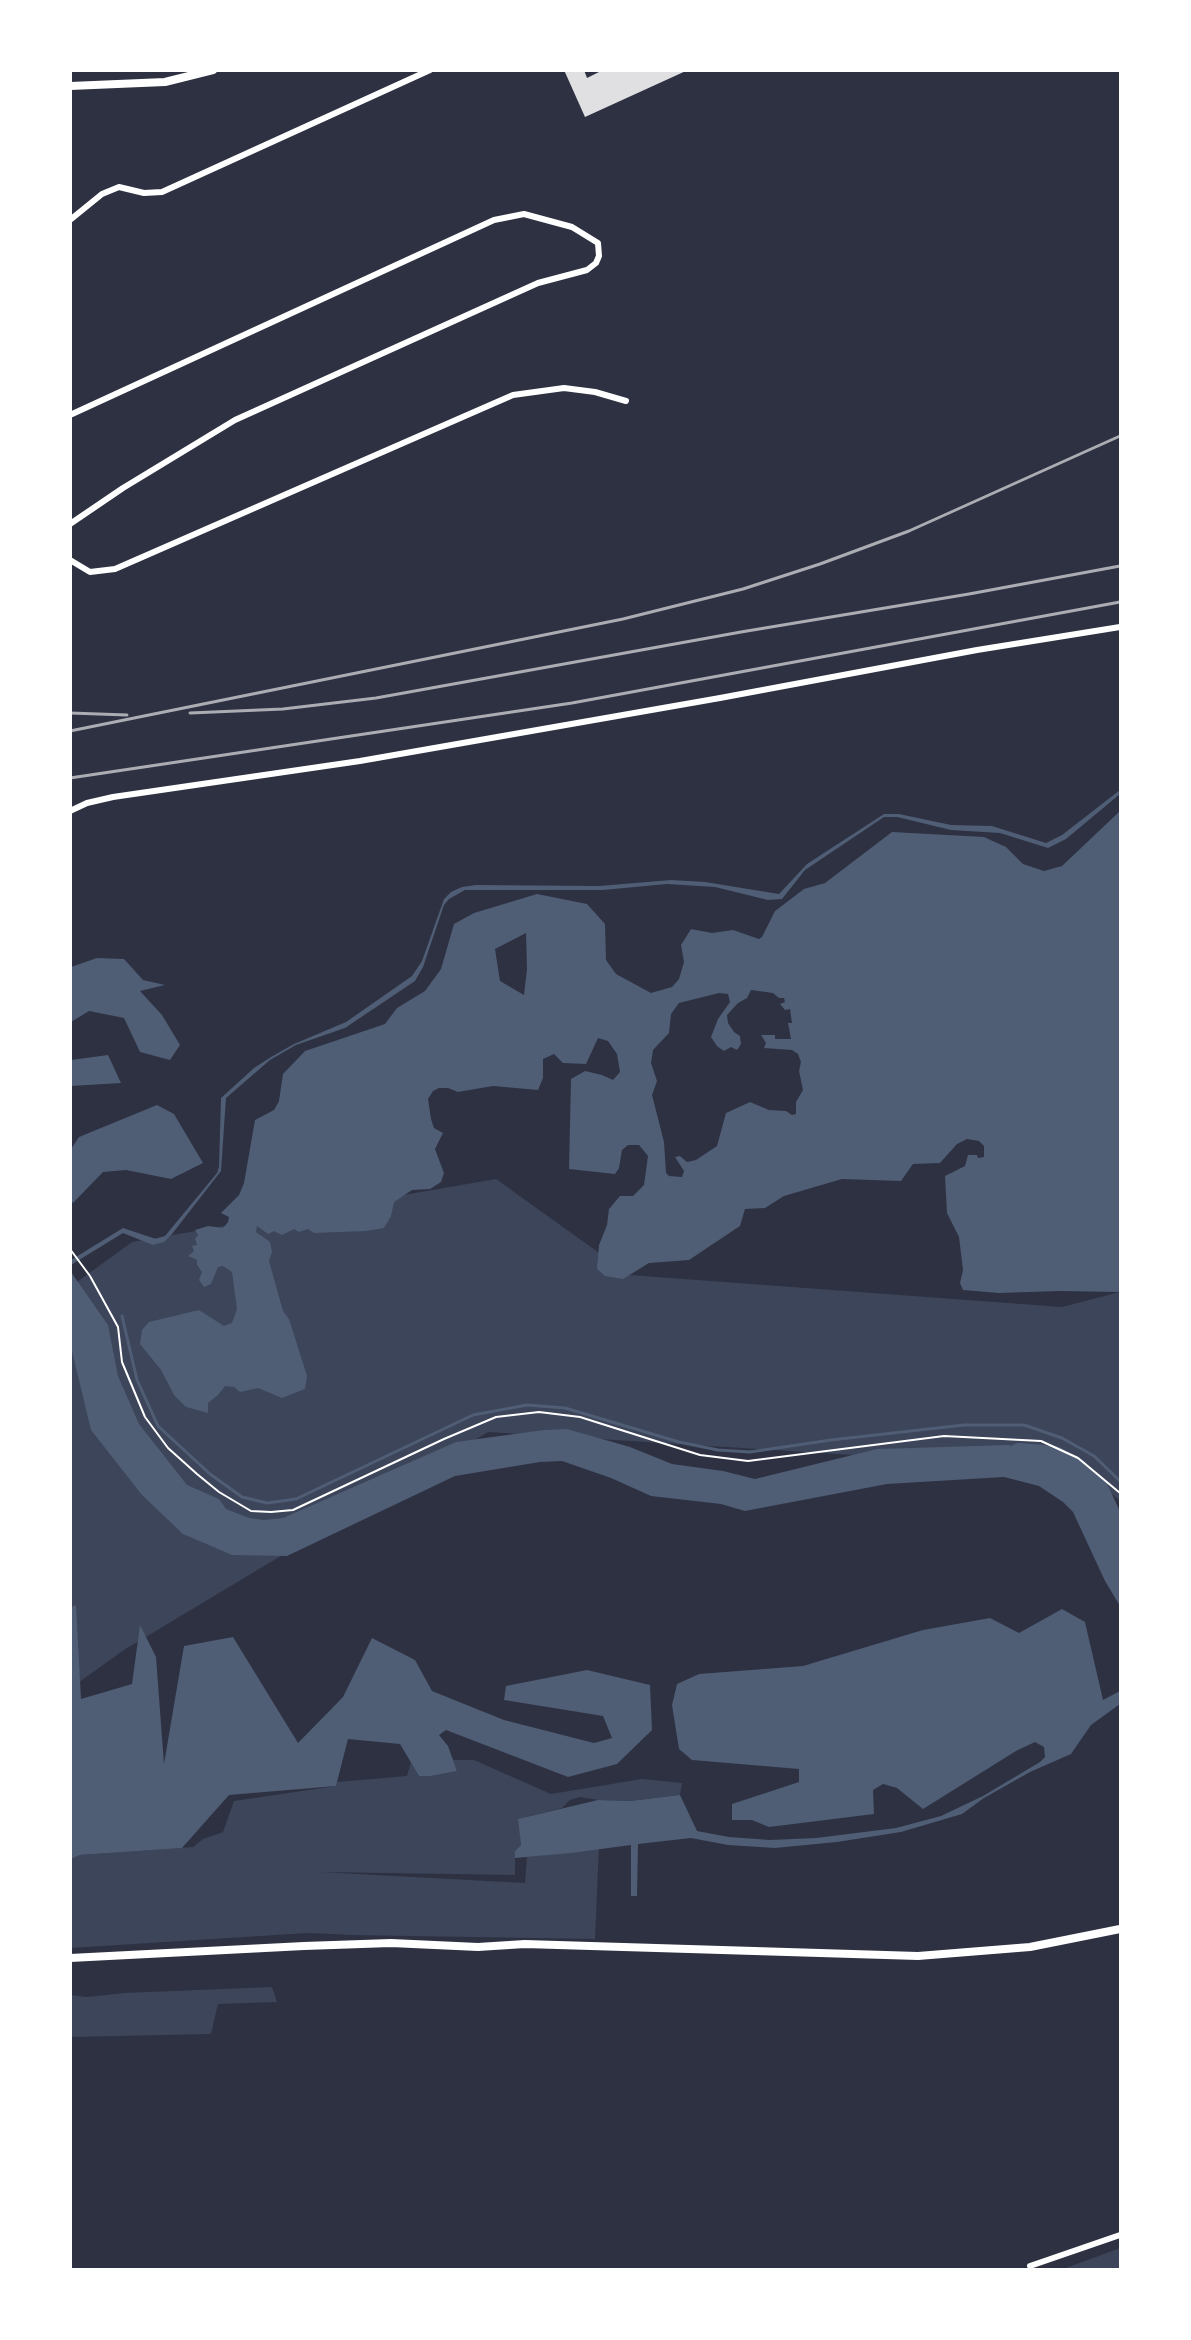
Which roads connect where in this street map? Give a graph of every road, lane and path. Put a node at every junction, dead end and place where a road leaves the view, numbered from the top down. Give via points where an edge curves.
1 (213, 70) edge
2 (430, 70) edge
3 (70, 86) edge
4 (70, 220) edge
5 (626, 401) dead end
6 (70, 415) edge
7 (70, 524) edge
8 (70, 560) edge
9 (1120, 627) edge
10 (70, 811) edge
11 (70, 1249) edge
12 (1120, 1493) edge
13 (1120, 1929) edge
14 (70, 1958) edge
15 (1120, 2235) edge
16 (1030, 2266) dead end

1 - 3 street via 165,82
2 - 4 street via 162,192 144,193 119,187 102,194
5 - 8 street via 564,388 513,395 115,569 90,572
6 - 7 street via 495,220 524,214 572,227 598,243 599,256 587,270 538,283 487,304 235,420
9 - 10 street via 360,761 113,797
11 - 12 path via 118,1327 122,1362 145,1417 168,1448 196,1474 251,1511 293,1510 496,1417 539,1412 580,1417 700,1455 748,1461 944,1436 1041,1441 1078,1458
13 - 14 street via 1030,1947 918,1956 391,1943
15 - 16 street

